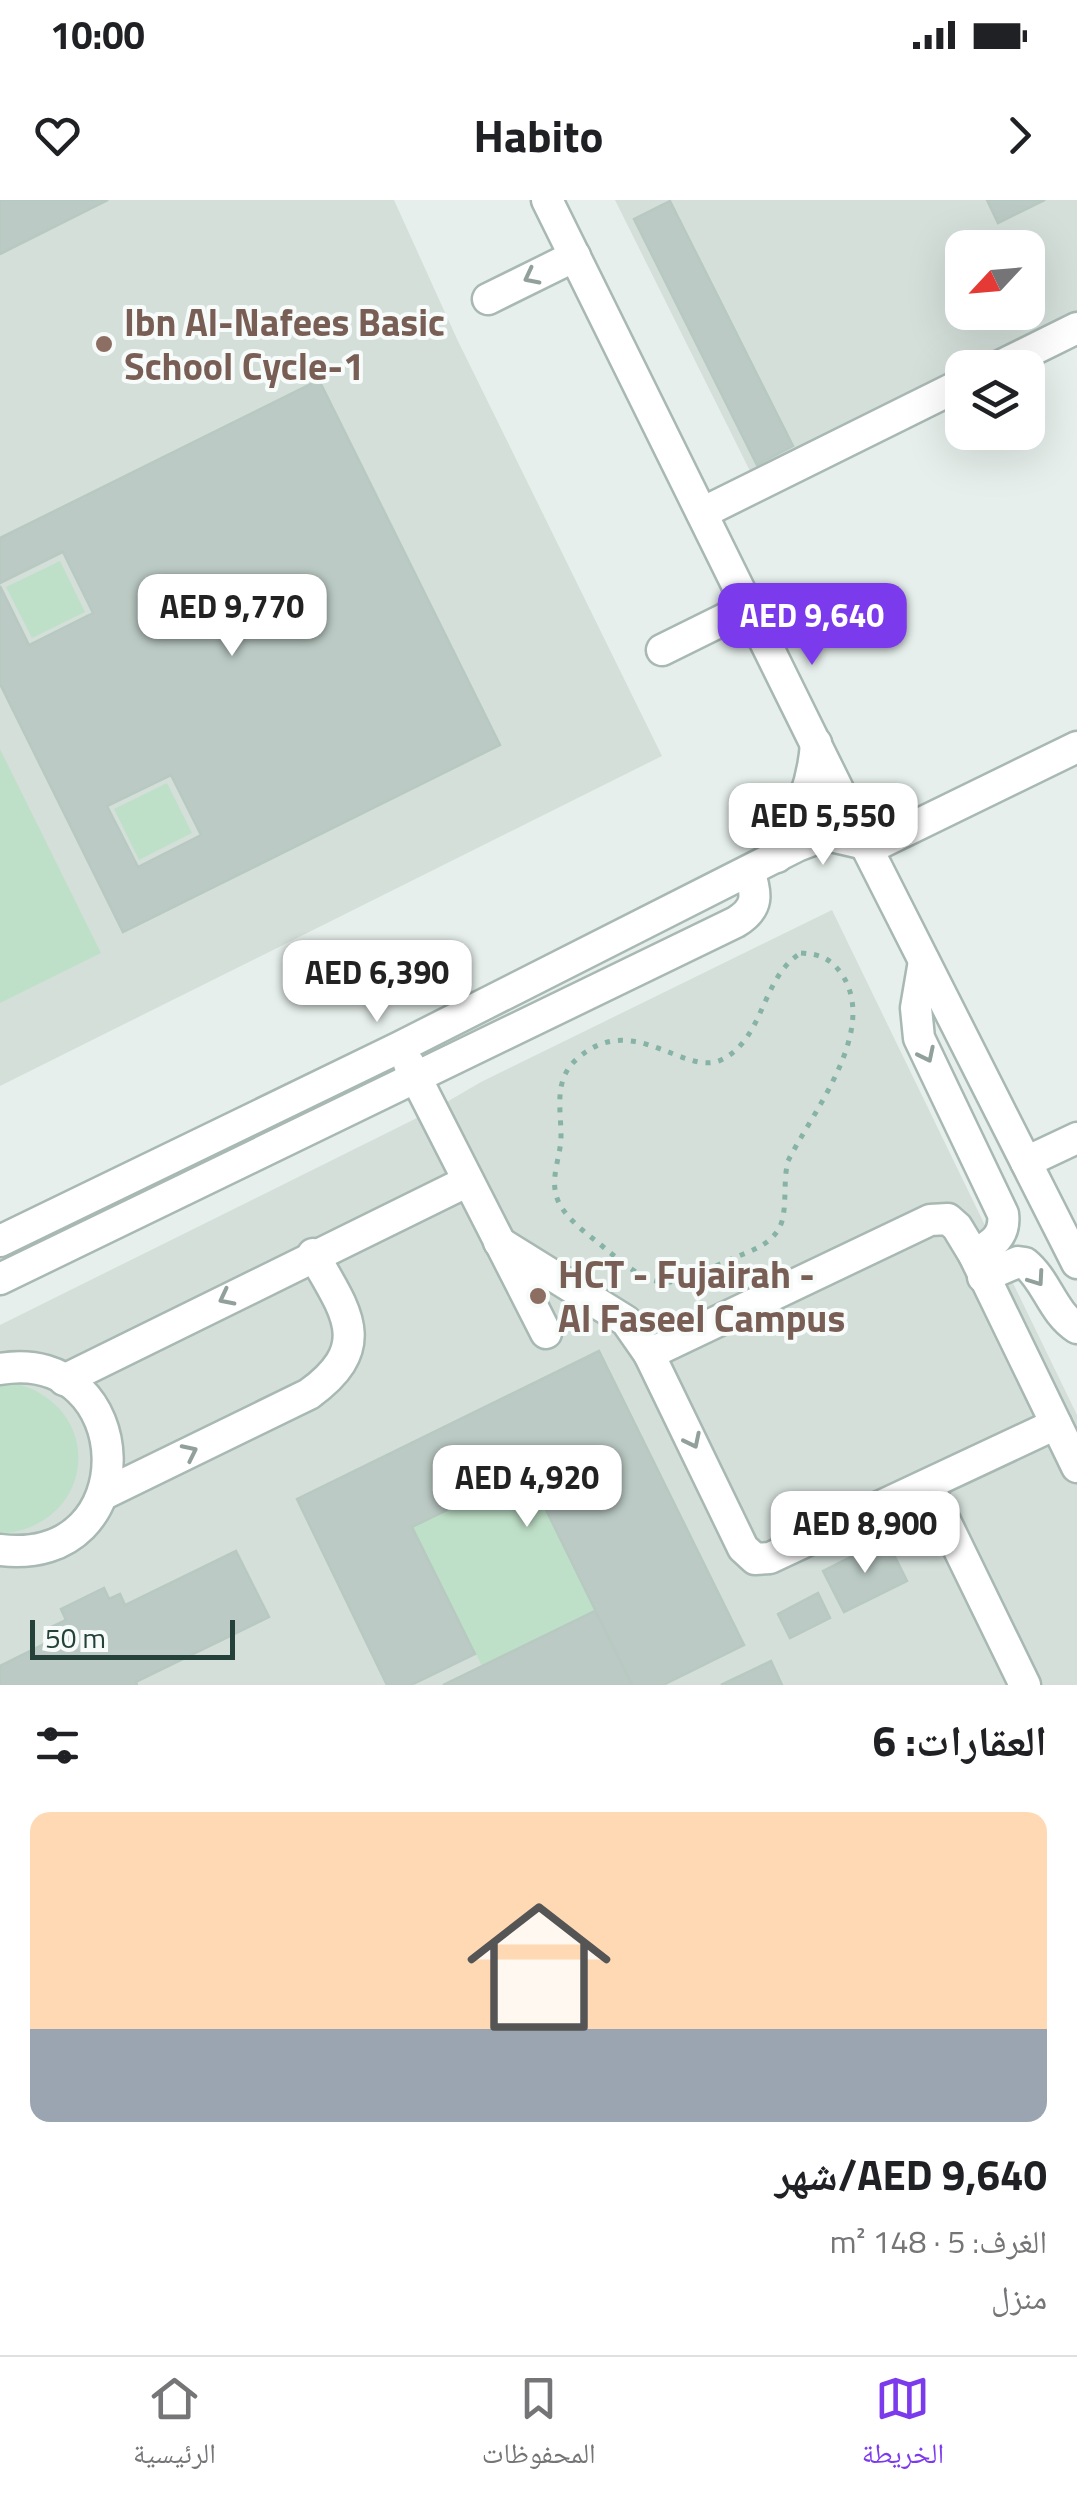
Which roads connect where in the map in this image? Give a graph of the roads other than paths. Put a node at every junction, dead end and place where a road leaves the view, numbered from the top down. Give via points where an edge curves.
1 (547, 200) edge
2 (574, 256) junction
3 (488, 299) dead end
4 (1077, 328) edge
5 (1032, 350) edge
6 (945, 392) edge
7 (702, 513) junction
8 (748, 607) junction
9 (662, 650) dead end
10 (816, 742) junction
11 (1077, 747) edge
12 (867, 847) junction
13 (778, 858) junction
14 (749, 871) junction
15 (924, 960) junction
16 (400, 1046) junction
17 (416, 1079) junction
18 (1077, 1138) edge
19 (1026, 1162) junction
20 (468, 1180) junction
21 (3, 1237) edge
22 (499, 1242) junction
23 (314, 1254) junction
24 (1077, 1263) edge
25 (978, 1266) junction
26 (0, 1279) edge
27 (1077, 1328) edge
28 (546, 1333) dead end
29 (649, 1354) junction
30 (2, 1367) edge
31 (64, 1380) junction
32 (1056, 1424) junction
33 (1077, 1467) edge
34 (928, 1486) junction
35 (102, 1496) junction
36 (0, 1550) edge
37 (1025, 1685) edge

1 - 2 street
2 -> 3 street
2 - 7 street
4 - 5 street
6 - 7 street
7 - 8 street
8 - 9 street
8 - 10 street
10 - 12 street
10 - 13 street via 810,786
11 - 12 street
12 - 13 street via 826,836
12 - 15 street
13 - 14 street
14 - 16 street
14 - 17 street via 756,892 748,915
15 - 19 street
15 -> 25 street via 919,1038 1003,1214 999,1237
16 - 17 street
16 - 21 street
17 - 20 street
17 - 26 street
18 - 19 street
19 - 24 street
20 - 22 street
20 - 23 street
22 - 28 street
22 - 29 street via 617,1314
23 -> 31 street
35 -> 23 street via 309,1394 344,1362 347,1318
25 -> 27 street via 1025,1263
25 - 29 street via 953,1222 936,1218
25 - 32 street
29 -> 34 street via 754,1560
30 - 31 street via 36,1369
31 - 35 street via 89,1401 105,1430 110,1463
32 - 33 street
32 - 34 street
34 - 37 street
35 - 36 street via 62,1540 32,1550

